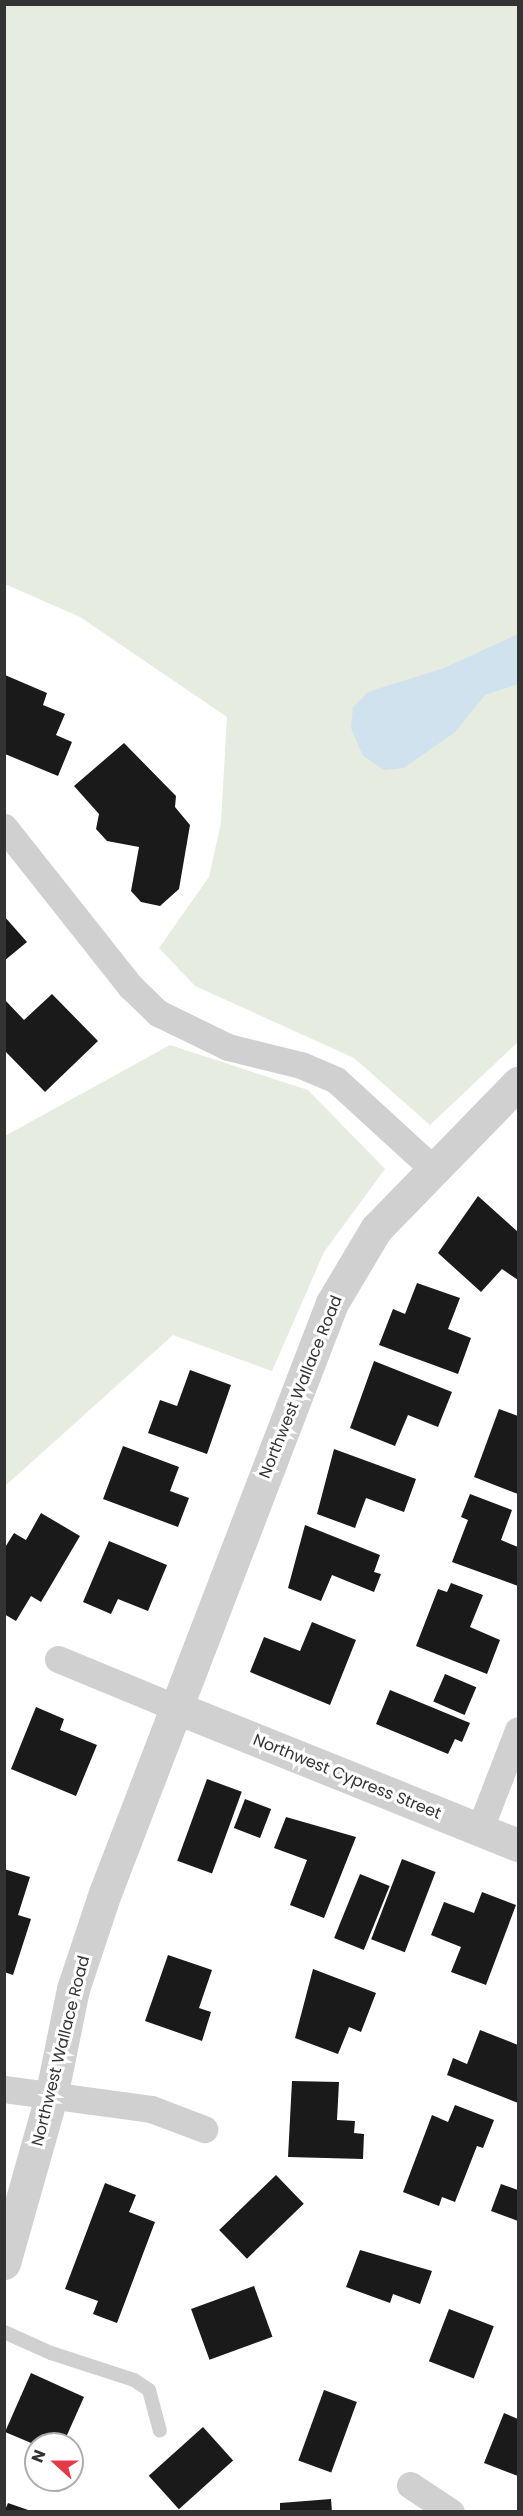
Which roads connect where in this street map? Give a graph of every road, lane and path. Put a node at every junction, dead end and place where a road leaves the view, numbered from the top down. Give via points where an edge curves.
1 (4, 827) edge
2 (519, 1083) edge
3 (431, 1167) junction
4 (58, 1659) dead end
5 (177, 1708) junction
6 (519, 1730) edge
7 (479, 1831) junction
8 (519, 1845) edge
9 (4, 2090) edge
10 (51, 2097) junction
11 (204, 2129) dead end
12 (4, 2263) edge
13 (4, 2332) edge
14 (160, 2431) dead end
15 (410, 2485) dead end
16 (451, 2511) edge

1 - 3 street via 130,986 158,1013 228,1047 301,1065 336,1080
2 - 3 street, Northwest Wallace Road
3 - 5 street, Northwest Wallace Road via 376,1228 332,1303
4 - 5 street
5 - 7 street, Northwest Cypress Street
5 - 10 street, Northwest Wallace Road via 73,1989
6 - 7 street
7 - 8 street, Northwest Cypress Street
9 - 10 street
10 - 11 street via 151,2109
10 - 12 street, Northwest Wallace Road
13 - 14 lane via 51,2354 134,2380 149,2390
15 - 16 street

